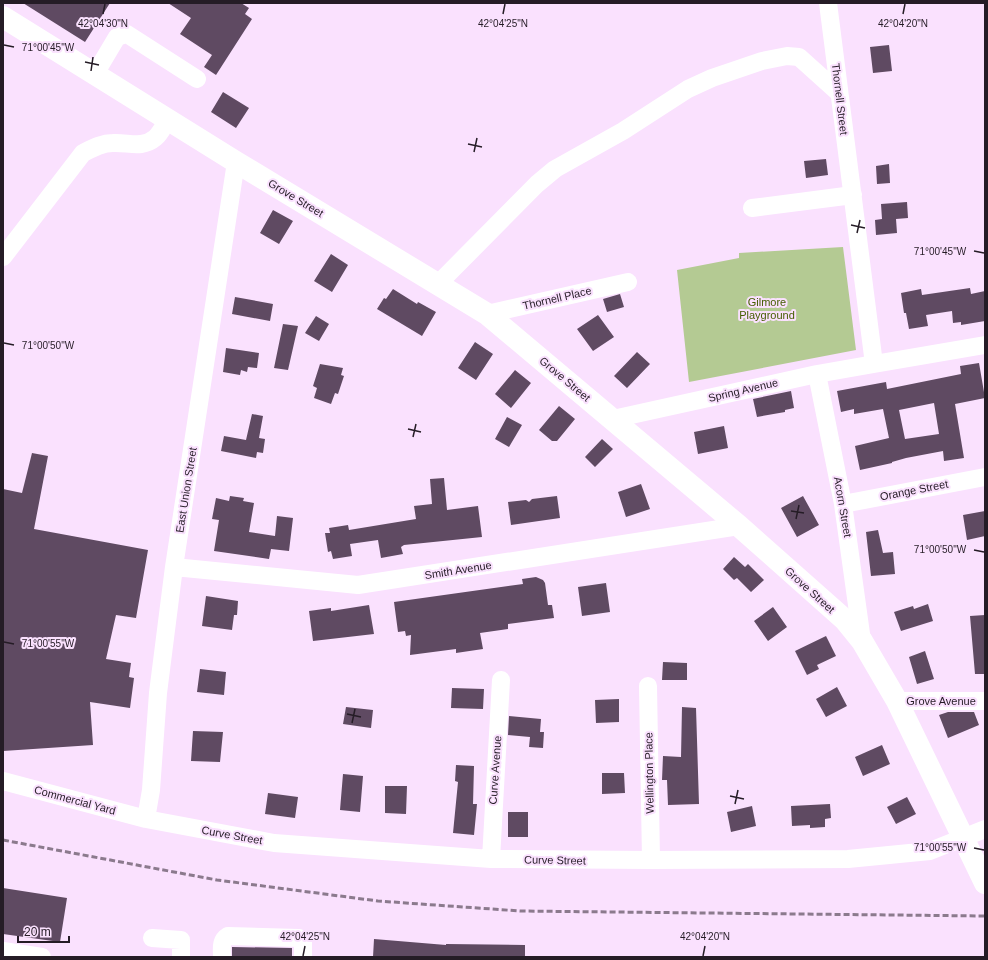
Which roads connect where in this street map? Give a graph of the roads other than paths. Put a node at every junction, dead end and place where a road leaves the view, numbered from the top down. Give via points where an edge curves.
1 (828, 3) edge
2 (3, 17) edge
3 (95, 74) junction
4 (197, 79) dead end
5 (839, 93) junction
6 (168, 119) junction
7 (236, 162) junction
8 (853, 195) junction
9 (752, 208) dead end
10 (3, 257) edge
11 (628, 282) dead end
12 (438, 284) junction
13 (487, 314) junction
14 (985, 345) edge
15 (874, 364) junction
16 (817, 374) junction
17 (613, 419) junction
18 (985, 477) edge
19 (843, 504) junction
20 (740, 526) junction
21 (174, 567) junction
22 (862, 641) junction
23 (501, 680) dead end
24 (648, 686) dead end
25 (897, 701) junction
26 (985, 701) edge
27 (3, 780) edge
28 (146, 819) junction
29 (985, 829) edge
30 (963, 837) junction
31 (491, 859) junction
32 (650, 860) junction
33 (985, 883) edge
34 (152, 938) dead end
35 (3, 951) edge
36 (42, 957) edge
37 (181, 957) edge
38 (222, 957) edge
39 (303, 957) edge

1 - 5 street, Thornell Street
2 - 3 main road, Grove Street
3 - 4 street via 117,37 127,34
3 - 6 main road, Grove Street
5 - 8 street, Thornell Street
5 - 12 street via 804,60 795,56 762,62 712,78 688,89 623,131 555,169
6 - 7 main road, Grove Street
6 - 10 street via 156,137 144,144 114,143 97,146 83,153
7 - 12 main road, Grove Street
7 - 21 street, East Union Street
8 - 9 street
8 - 15 street
11 - 13 street, Thornell Place
12 - 13 main road, Grove Street
13 - 17 main road, Grove Street
14 - 15 street, Spring Avenue
15 - 16 street, Spring Avenue
16 - 17 street, Spring Avenue
16 - 19 street, Acorn Street
17 - 20 main road, Grove Street
18 - 19 street, Orange Street
19 - 22 street, Acorn Street
20 - 21 street, Smith Avenue via 358,585
20 - 22 main road, Grove Street via 844,620
21 - 28 street, East Union Street
22 - 25 main road, Grove Street
23 - 31 street, Curve Avenue
24 - 32 street, Wellington Place
25 - 26 street, Grove Avenue
25 - 30 main road, Grove Street
27 - 28 street, Commercial Yard
28 - 31 street, Curve Street via 274,842
29 - 30 street, Curve Street
30 - 32 street, Curve Street via 930,851 848,859
30 - 33 main road, Grove Street
31 - 32 street, Curve Street
34 - 37 street via 181,940
35 - 36 street
38 - 39 street via 222,943 228,936 299,938 303,940

